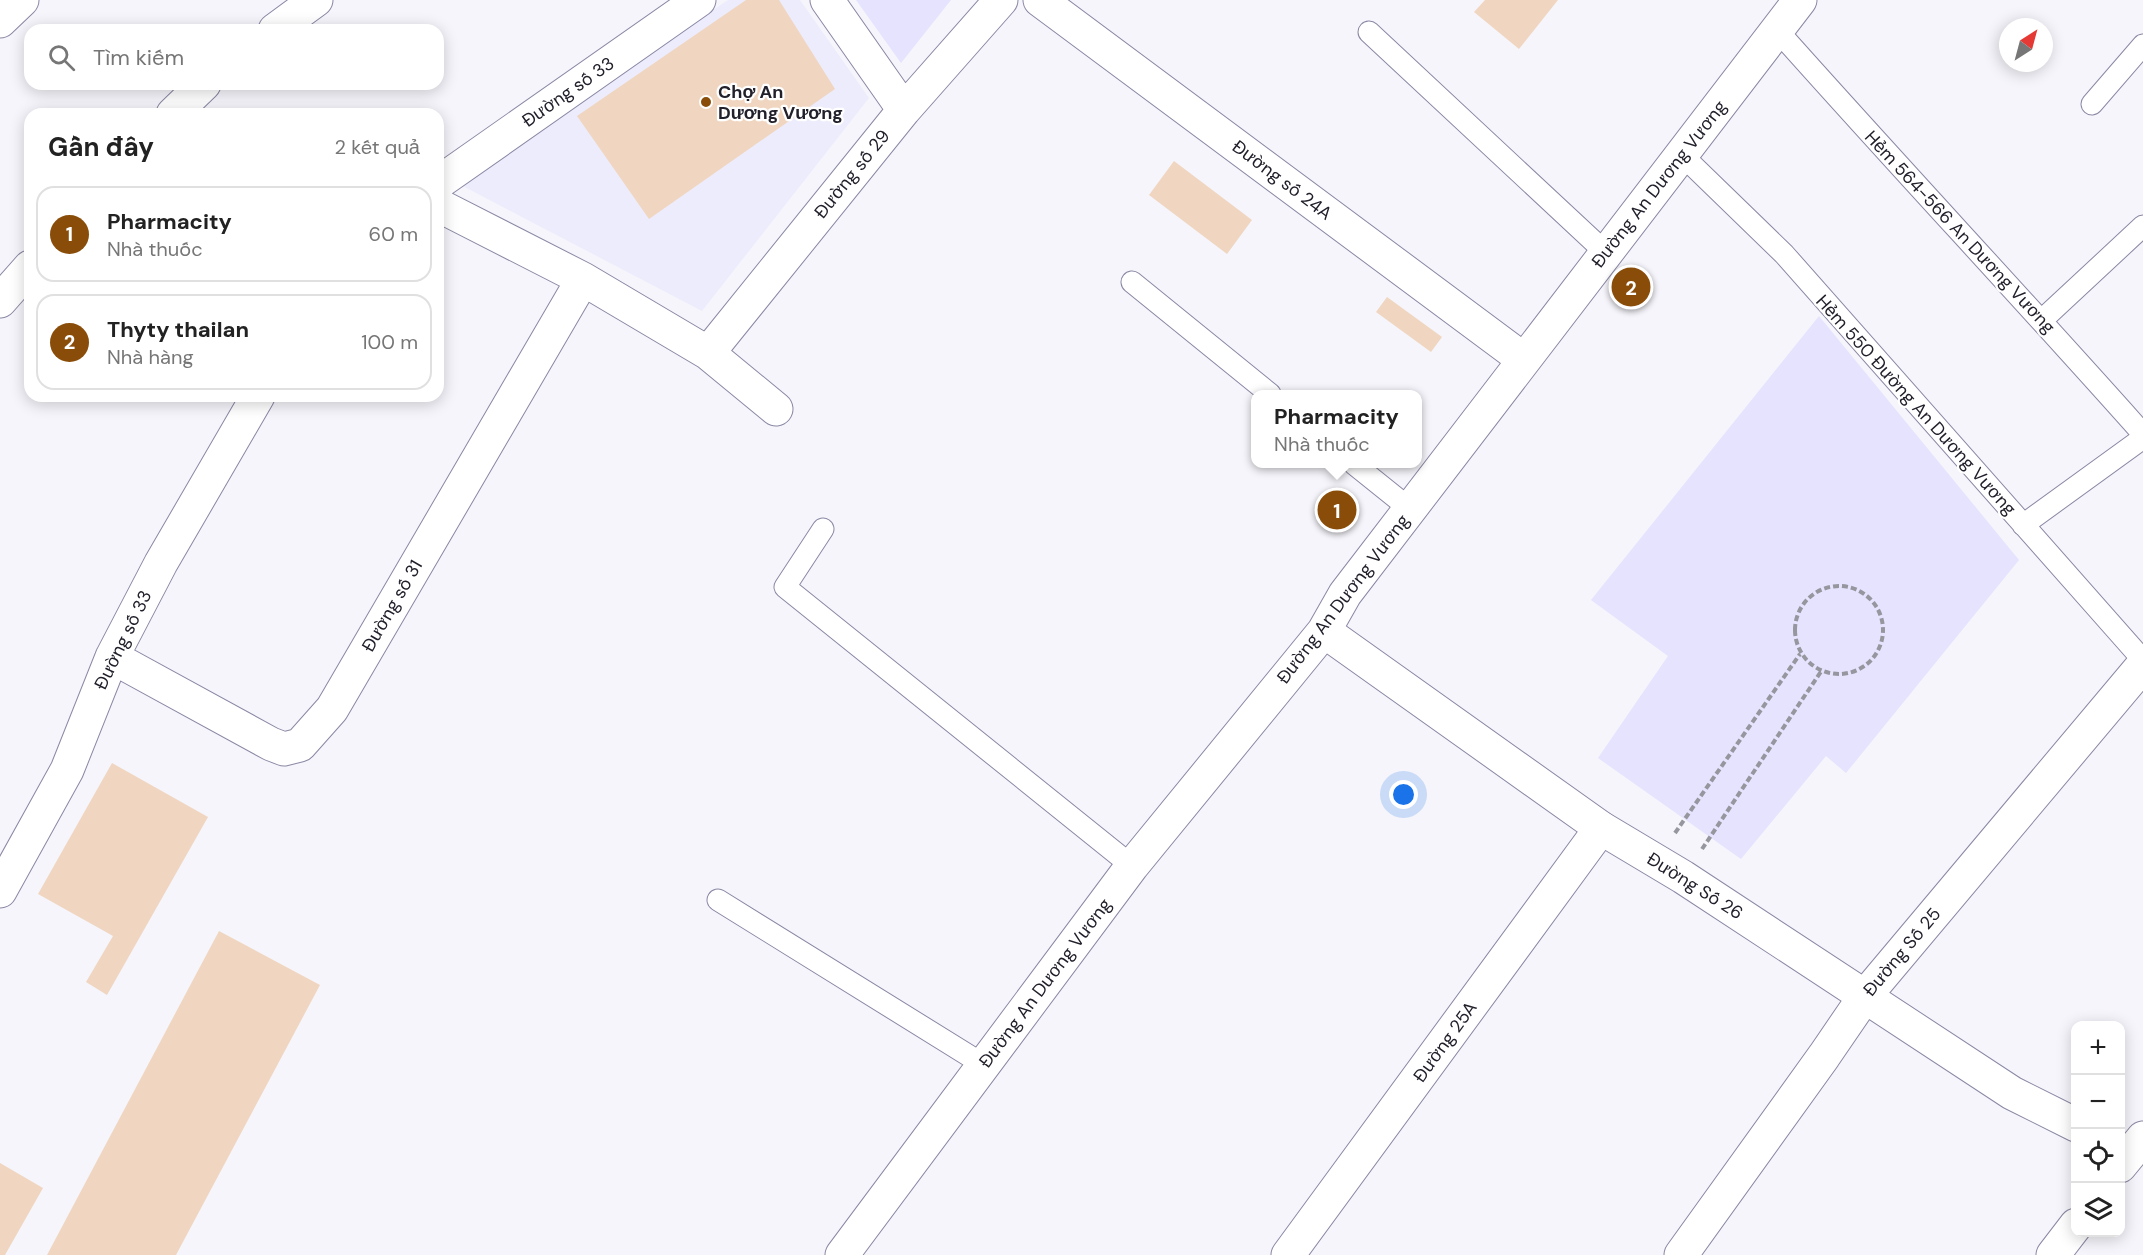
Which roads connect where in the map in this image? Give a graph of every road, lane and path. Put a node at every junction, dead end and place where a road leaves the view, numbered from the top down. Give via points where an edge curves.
1 (22, 0) edge
2 (316, 0) edge
3 (699, 0) edge
4 (827, 0) edge
5 (1001, 0) edge
6 (1040, 0) edge
7 (1800, 0) edge
8 (0, 21) edge
9 (283, 24) edge
10 (1777, 30) junction
11 (1369, 32) dead end
12 (2143, 45) edge
13 (198, 90) edge
14 (2092, 104) dead end
15 (179, 108) edge
16 (904, 110) junction
17 (1683, 156) junction
18 (444, 179) edge
19 (444, 208) edge
20 (2143, 226) edge
21 (1605, 252) junction
22 (24, 274) edge
23 (583, 279) junction
24 (1132, 282) dead end
25 (0, 302) edge
26 (2042, 320) junction
27 (708, 353) junction
28 (1523, 359) junction
29 (1265, 390) edge
30 (255, 402) edge
31 (776, 409) dead end
32 (2143, 436) edge
33 (1359, 468) edge
34 (1410, 509) junction
35 (2023, 525) junction
36 (823, 529) dead end
37 (1323, 631) junction
38 (1800, 654) junction
39 (112, 657) junction
40 (2143, 662) edge
41 (1822, 670) junction
42 (1601, 828) junction
43 (1132, 866) junction
44 (1669, 869) junction
45 (0, 891) edge
46 (718, 900) dead end
47 (1865, 996) junction
48 (984, 1065) junction
49 (2071, 1122) edge
50 (2071, 1232) edge
51 (842, 1255) edge
52 (1288, 1255) edge
53 (1681, 1255) edge
54 (2053, 1255) edge

1 - 8 street
2 - 9 street
3 - 18 street, Đường số 33
4 - 16 street
5 - 16 street, Đường số 29
6 - 28 street, Đường số 24A
7 - 10 street, Đường An Dương Vương
10 - 17 street, Đường An Dương Vương
10 - 26 lane, Hẻm 564-566 An Dương Vương
11 - 21 lane
12 - 14 lane
13 - 15 street
16 - 27 street, Đường số 29
17 - 21 street, Đường An Dương Vương
17 - 35 lane, Hẻm 550 Đường An Dương Vương via 1784,254
19 - 23 street
20 - 26 lane
21 - 28 street, Đường An Dương Vương
22 - 25 street
23 - 27 street
23 - 39 street, Đường số 31 via 332,709 300,745 284,749 271,744
24 - 29 lane
26 - 32 lane, Hẻm 564-566 An Dương Vương
27 - 31 street
28 - 34 street, Đường An Dương Vương
30 - 39 street, Đường số 33 via 161,563
32 - 35 lane
33 - 34 lane
34 - 37 street, Đường An Dương Vương
35 - 40 lane, Hẻm 550 Đường An Dương Vương
36 - 43 lane via 785,587
37 - 42 street, Đường Số 26
37 - 43 street, Đường An Dương Vương
38 - 41 path via 1807,663
38 - 41 path via 1794,637 1798,609 1818,589 1846,585 1872,598 1885,623 1880,651 1860,671 1832,675
38 - 44 path
39 - 45 street, Đường số 33 via 67,770
40 - 47 street, Đường Số 25
41 - 44 path
42 - 44 street, Đường Số 26
42 - 52 street, Đường 25A
43 - 48 street, Đường An Dương Vương
44 - 47 street, Đường Số 26
46 - 48 lane
47 - 49 street, Đường Số 26 via 2012,1093
47 - 53 street, Đường Số 25
48 - 51 street, Đường An Dương Vương
50 - 54 street

